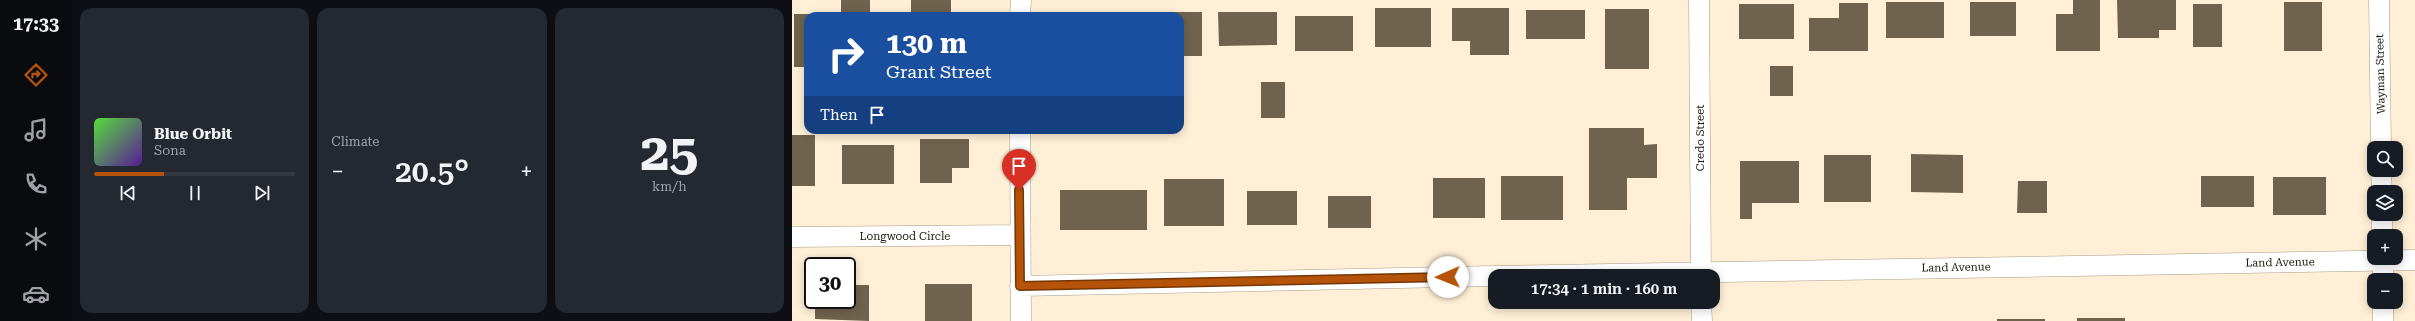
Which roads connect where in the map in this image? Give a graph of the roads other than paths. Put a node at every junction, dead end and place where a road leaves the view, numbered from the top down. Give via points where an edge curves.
1 (1020, 0) edge
2 (1699, 0) edge
3 (2379, 0) edge
4 (1020, 12) edge
5 (1020, 134) edge
6 (2381, 141) edge
7 (1019, 236) junction
8 (792, 237) edge
9 (2367, 259) edge
10 (2403, 260) edge
11 (2415, 260) edge
12 (1701, 269) edge
13 (1720, 274) edge
14 (1488, 276) edge
15 (1020, 286) junction
16 (1701, 309) edge
17 (2383, 309) edge
18 (1021, 321) edge
19 (1702, 321) edge
20 (2383, 321) edge

1 - 4 street
2 - 12 street, Credo Street
3 - 6 street, Wayman Street
5 - 7 street
7 - 8 street, Longwood Circle
7 - 15 street
9 - 13 street, Land Avenue
10 - 11 street, Land Avenue
14 - 15 street, Land Avenue
15 - 18 street
16 - 19 street
17 - 20 street

